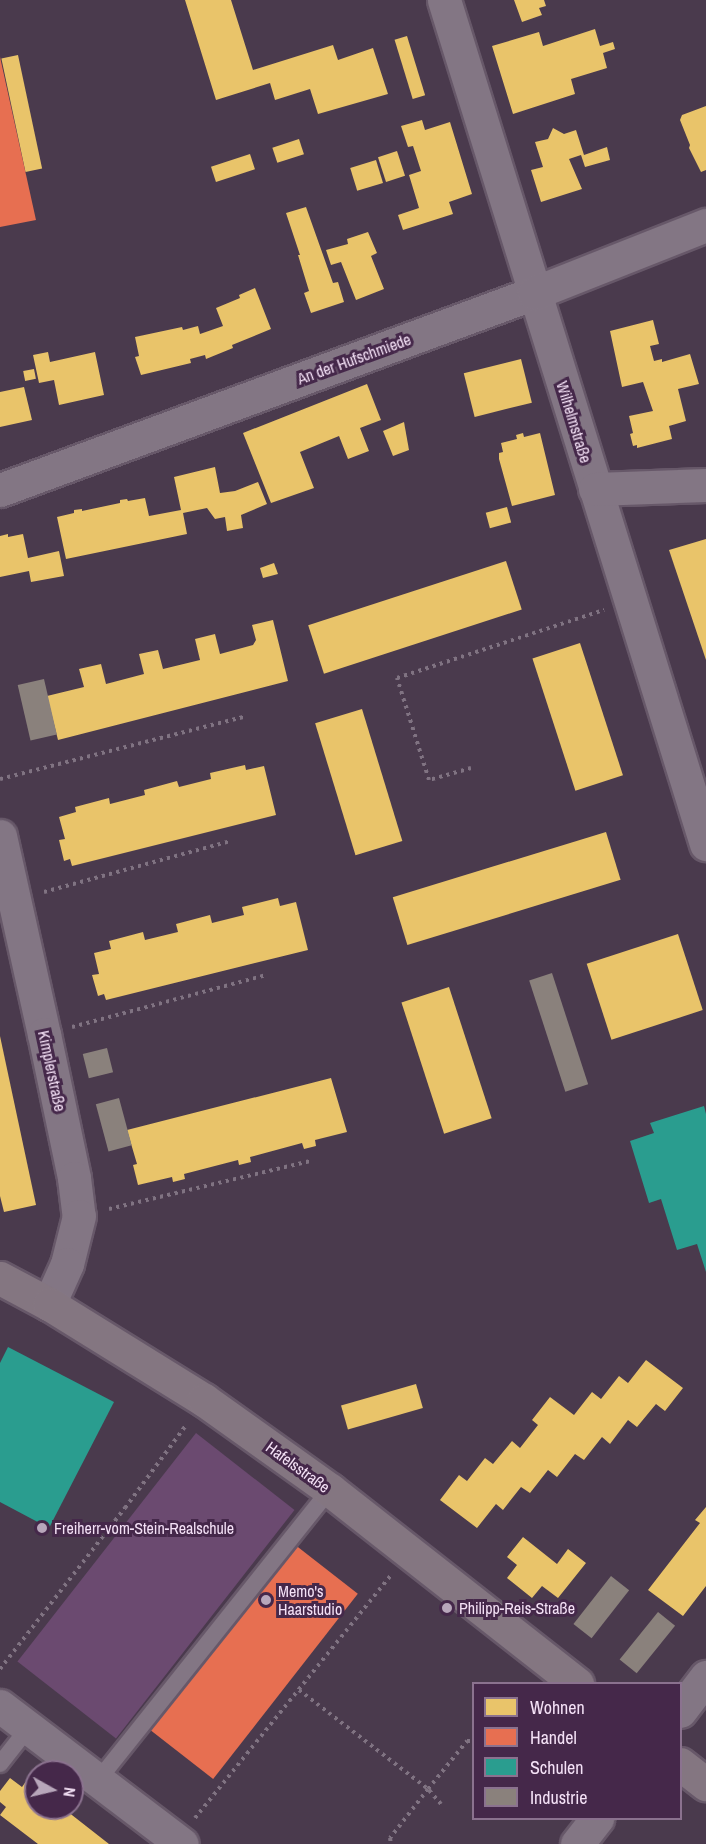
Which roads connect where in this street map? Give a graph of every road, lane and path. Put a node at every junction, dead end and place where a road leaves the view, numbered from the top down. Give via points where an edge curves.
1 (444, 0) edge
2 (706, 225) edge
3 (534, 292) junction
4 (706, 485) edge
5 (595, 489) junction
6 (0, 490) edge
7 (630, 602) junction
8 (243, 717) dead end
9 (471, 768) dead end
10 (0, 779) edge
11 (0, 836) edge
12 (231, 841) dead end
13 (706, 844) edge
14 (14, 900) junction
15 (266, 975) dead end
16 (44, 1034) junction
17 (311, 1161) dead end
18 (80, 1216) junction
19 (0, 1278) edge
20 (49, 1304) junction
21 (204, 1400) junction
22 (330, 1490) junction
23 (409, 1552) junction
24 (0, 1669) edge
25 (706, 1677) edge
26 (576, 1682) edge
27 (299, 1690) junction
28 (0, 1706) edge
29 (682, 1710) edge
30 (29, 1727) junction
31 (472, 1741) edge
32 (0, 1764) edge
33 (682, 1765) edge
34 (99, 1779) junction
35 (706, 1784) edge
36 (428, 1790) junction
37 (441, 1804) dead end
38 (596, 1820) edge
39 (179, 1842) edge
40 (391, 1844) edge
41 (578, 1844) edge

1 - 3 street, Wilhelmstraße
2 - 3 street, An der Hufschmiede
3 - 5 street, Wilhelmstraße
3 - 6 street, An der Hufschmiede
4 - 5 street
5 - 7 street, Wilhelmstraße
7 - 9 path via 397,678 429,780
7 - 13 street, Wilhelmstraße
8 - 10 path
11 - 14 street, Kimplerstraße
12 - 14 path
14 - 16 street, Kimplerstraße
15 - 16 path
16 - 18 street, Kimplerstraße
17 - 18 path
18 - 20 street, Kimplerstraße via 68,1264
19 - 20 main road, Hafelsstraße
20 - 21 main road, Hafelsstraße
21 - 22 main road, Hafelsstraße
21 - 24 path via 126,1508
22 - 23 main road, Hafelsstraße
22 - 34 lane
23 - 26 main road, Hafelsstraße
23 - 27 path
25 - 29 street
27 - 36 path
27 - 39 path
28 - 30 street
30 - 32 lane
30 - 34 street
31 - 36 path via 467,1741
33 - 35 main road
34 - 39 street
36 - 37 path
36 - 40 path via 390,1838
38 - 41 street

